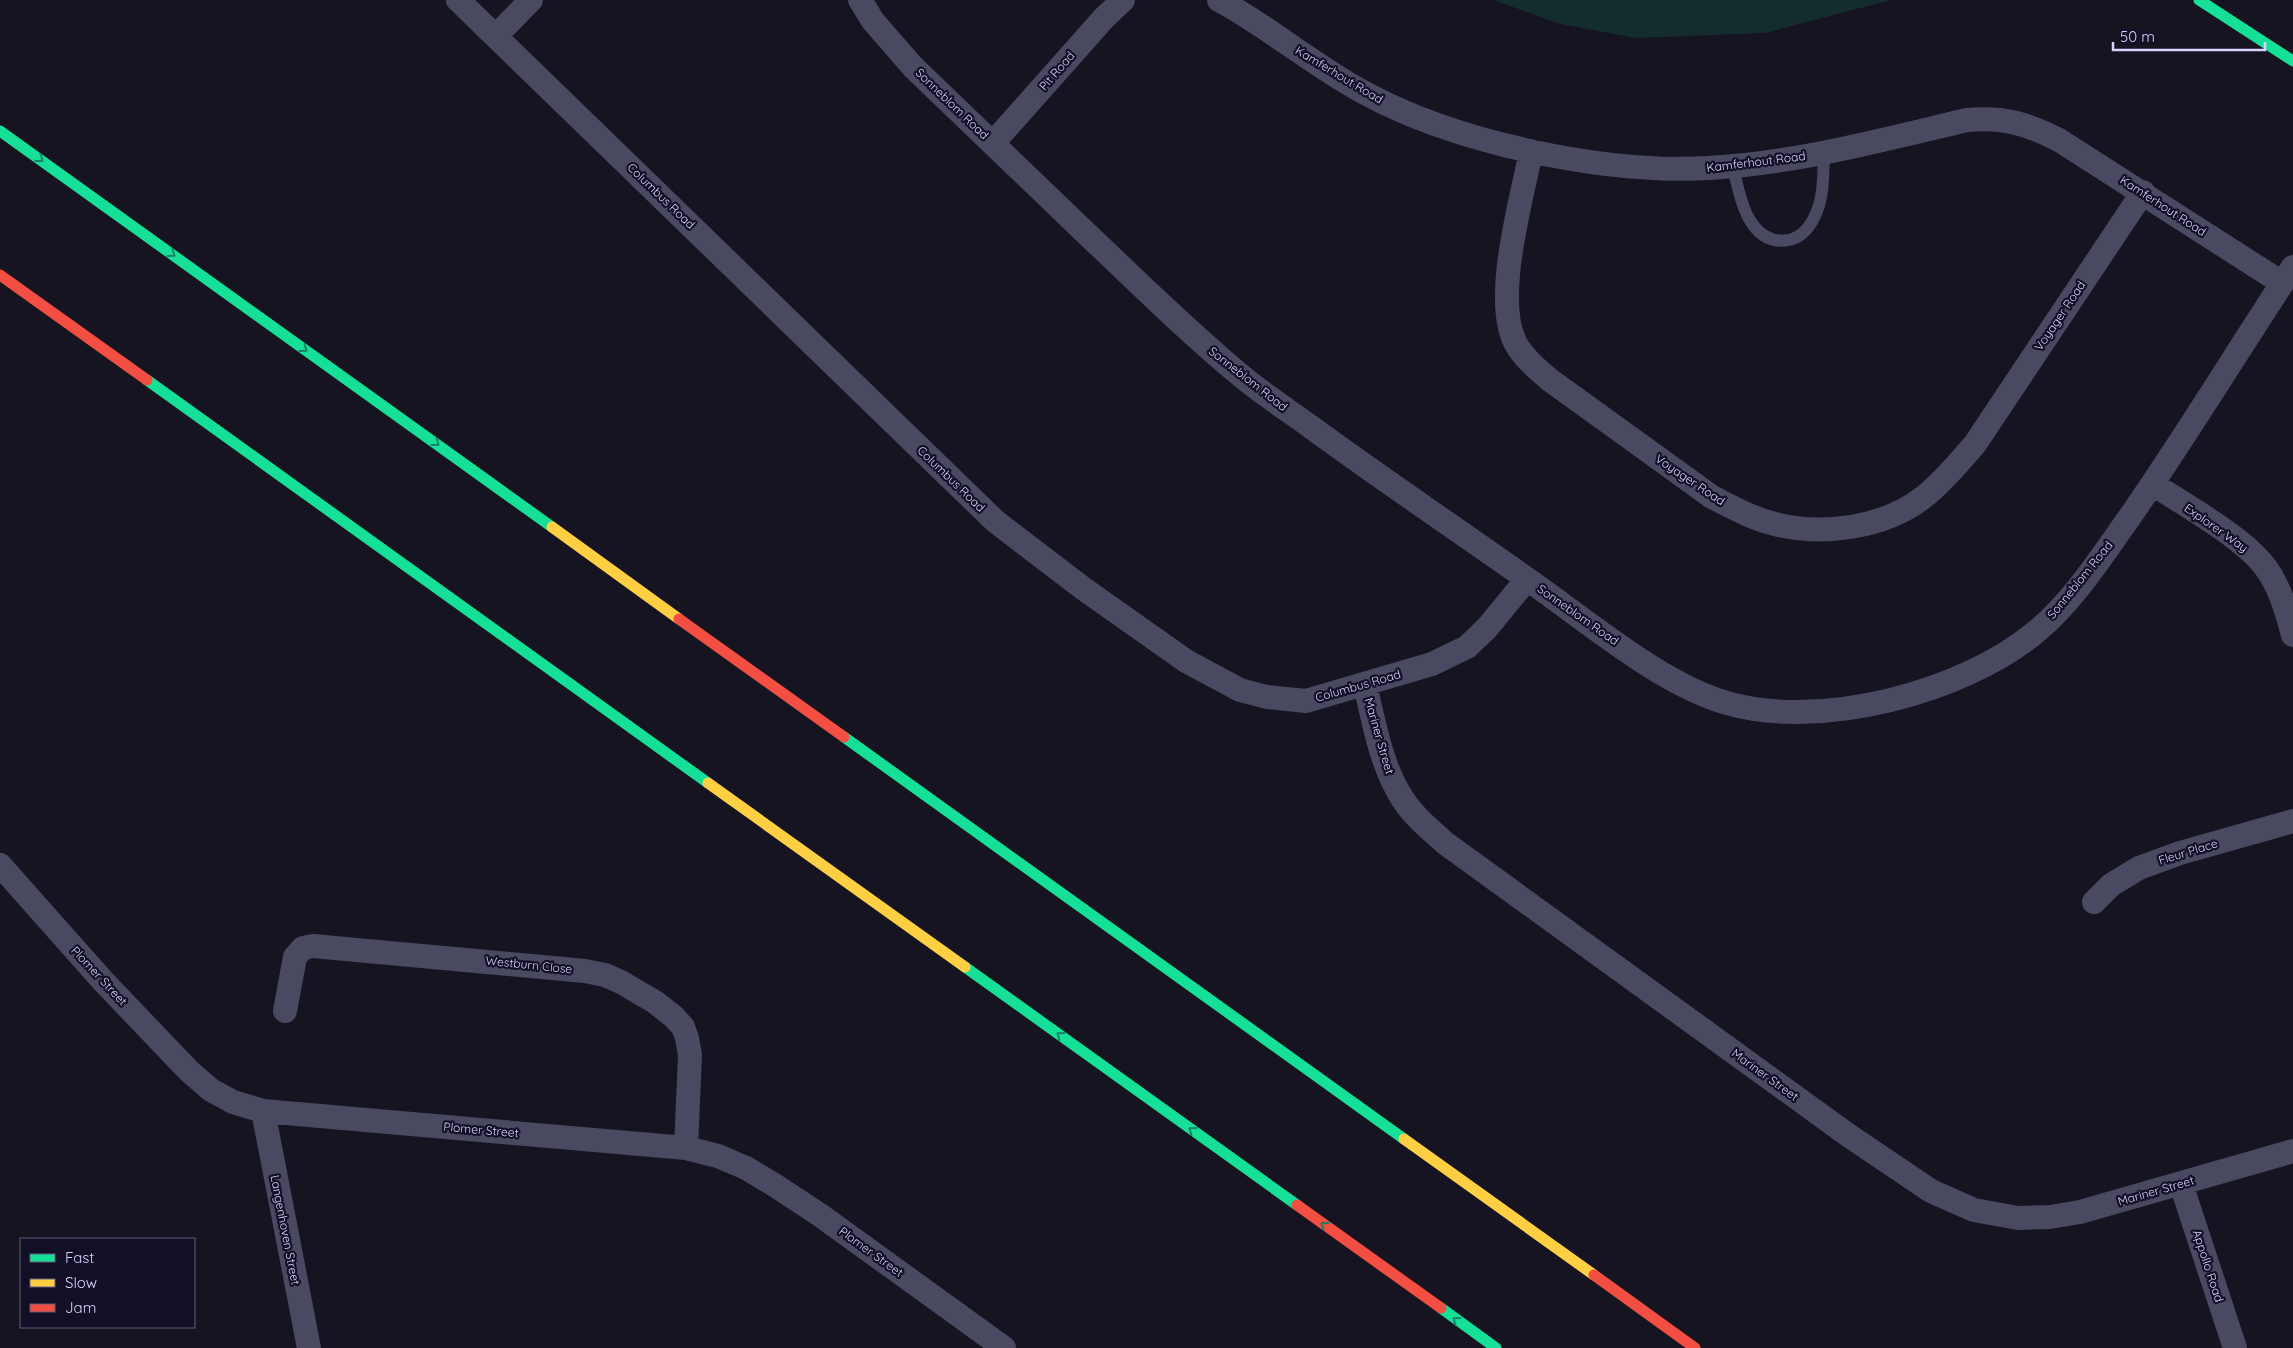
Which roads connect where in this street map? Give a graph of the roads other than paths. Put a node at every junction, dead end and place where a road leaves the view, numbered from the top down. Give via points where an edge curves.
1 (458, 0) edge
2 (531, 0) edge
3 (860, 0) edge
4 (1123, 0) edge
5 (1219, 0) edge
6 (2199, 0) edge
7 (496, 36) junction
8 (2293, 61) edge
9 (0, 131) edge
10 (993, 143) junction
11 (1531, 151) junction
12 (1824, 154) junction
13 (1733, 166) junction
14 (2143, 192) junction
15 (0, 275) edge
16 (2288, 275) edge
17 (2153, 484) junction
18 (1527, 579) junction
19 (2293, 635) edge
20 (1365, 684) junction
21 (2293, 822) edge
22 (0, 865) edge
23 (2094, 902) dead end
24 (285, 1011) dead end
25 (263, 1111) junction
26 (686, 1148) junction
27 (2293, 1151) edge
28 (2182, 1184) junction
29 (309, 1348) edge
30 (1004, 1348) edge
31 (1496, 1348) edge
32 (1695, 1348) edge
33 (2235, 1348) edge

1 - 7 street, Columbus Road
2 - 7 street
3 - 10 street, Sonneblom Road via 873,21 913,67
4 - 10 street, Pit Road
5 - 11 street, Kamferhout Road via 1370,96 1451,130
6 - 8 main road
7 - 20 street, Columbus Road via 947,476 995,520 1084,588 1186,661 1240,690 1267,697 1306,700
9 -> 32 main road
10 - 18 street, Sonneblom Road via 1191,334 1248,382
11 - 13 street, Kamferhout Road via 1656,169
11 - 14 street, Voyager Road via 1506,294 1508,320 1516,343 1532,364 1557,386 1712,497 1775,524 1811,529 1847,528 1903,510 1951,472 1975,444
12 - 13 street, Kamferhout Road
12 - 13 lane via 1818,210 1806,230 1791,240 1774,240 1757,230 1745,211
12 - 14 street, Kamferhout Road via 1967,120 1991,118 2035,127
14 - 16 street, Kamferhout Road
31 -> 15 main road
16 - 17 street, Sonneblom Road
17 - 18 street, Sonneblom Road via 2097,563 2037,632 1997,659 1950,680 1887,701 1843,709 1795,714 1724,703 1670,678
17 - 19 street, Explorer Way via 2254,554 2274,580
18 - 20 street, Columbus Road via 1467,647 1432,664
20 - 28 street, Mariner Street via 1390,777 1418,818 1445,843 1848,1135 1931,1191 1974,1210 2018,1218 2080,1212
21 - 23 street, Fleur Place via 2138,868 2111,885
22 - 25 street, Plomer Street via 103,981 189,1071 211,1090 233,1102
24 - 26 street, Westburn Close via 295,957 303,948 312,946 605,975 655,1002 683,1026 690,1054
25 - 26 street, Plomer Street
25 - 29 street, Langenhoven Street
26 - 30 street, Plomer Street via 718,1156 776,1186
27 - 28 street, Mariner Street
28 - 33 street, Appollo Road

